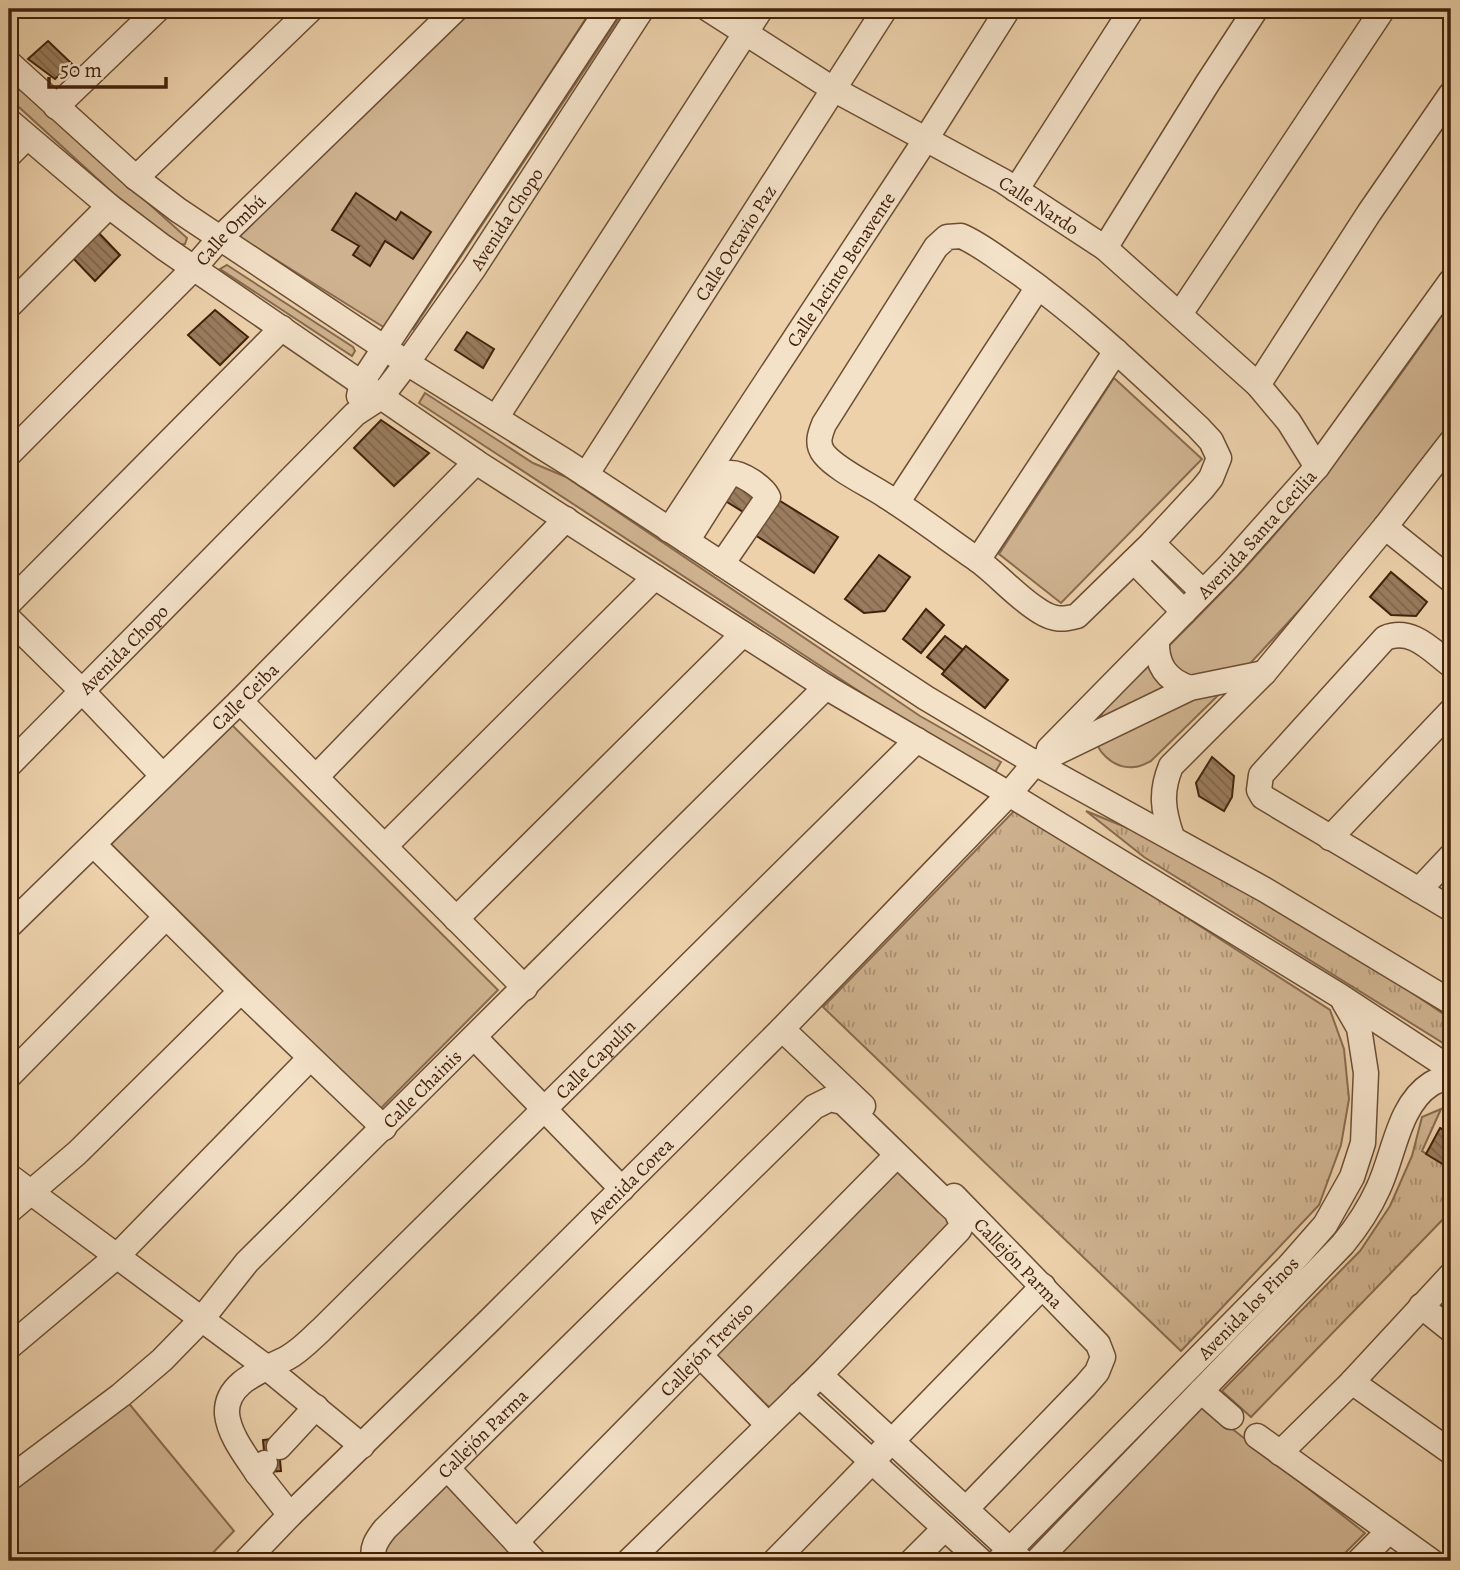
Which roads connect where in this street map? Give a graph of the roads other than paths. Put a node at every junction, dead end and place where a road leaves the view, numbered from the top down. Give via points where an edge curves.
1 (158, 9) edge
2 (311, 9) edge
3 (456, 9) edge
4 (608, 9) edge
5 (642, 9) edge
6 (708, 9) edge
7 (761, 9) edge
8 (885, 9) edge
9 (1008, 9) edge
10 (1132, 9) edge
11 (1256, 9) edge
12 (1383, 9) edge
13 (746, 33) junction
14 (9, 63) edge
15 (833, 89) junction
16 (1451, 94) edge
17 (56, 107) junction
18 (18, 129) edge
19 (926, 139) junction
20 (9, 155) edge
21 (136, 178) junction
22 (1016, 190) junction
23 (109, 206) junction
24 (219, 239) junction
25 (1105, 248) junction
26 (194, 268) junction
27 (1451, 281) edge
28 (1038, 287) junction
29 (9, 306) edge
30 (1180, 314) junction
31 (282, 328) junction
32 (384, 348) junction
33 (1116, 351) junction
34 (407, 363) junction
35 (1258, 385) junction
36 (372, 390) junction
37 (496, 418) junction
38 (1451, 444) edge
39 (9, 454) edge
40 (476, 462) junction
41 (1317, 467) junction
42 (586, 475) junction
43 (897, 503) junction
44 (566, 519) junction
45 (1385, 527) junction
46 (678, 536) junction
47 (1152, 543) junction
48 (978, 560) junction
49 (1133, 561) junction
50 (722, 564) junction
51 (654, 577) junction
52 (1451, 580) edge
53 (1203, 592) junction
54 (9, 603) edge
55 (1184, 612) junction
56 (9, 619) edge
57 (743, 634) junction
58 (1157, 640) junction
59 (1451, 665) edge
60 (1264, 673) junction
61 (826, 687) junction
62 (1190, 688) junction
63 (83, 692) junction
64 (240, 701) junction
65 (1451, 711) edge
66 (917, 740) junction
67 (1035, 763) junction
68 (9, 765) edge
69 (162, 775) junction
70 (316, 777) junction
71 (1009, 794) junction
72 (1172, 837) junction
73 (1330, 838) junction
74 (94, 845) junction
75 (385, 846) junction
76 (1451, 856) edge
77 (1419, 890) junction
78 (1451, 909) edge
79 (166, 917) junction
80 (456, 919) junction
81 (9, 926) edge
82 (525, 988) junction
83 (241, 991) junction
84 (1340, 996) junction
85 (1451, 1002) edge
86 (782, 1029) junction
87 (475, 1038) junction
88 (310, 1058) junction
89 (1451, 1069) edge
90 (9, 1076) edge
91 (1451, 1076) edge
92 (544, 1109) junction
93 (384, 1128) junction
94 (897, 1155) junction
95 (9, 1176) edge
96 (1352, 1177) junction
97 (1379, 1188) junction
98 (622, 1189) junction
99 (31, 1193) junction
100 (9, 1211) edge
101 (116, 1257) junction
102 (1451, 1275) edge
103 (1043, 1286) junction
104 (1421, 1306) junction
105 (201, 1320) junction
106 (1451, 1330) edge
107 (9, 1347) edge
108 (699, 1355) junction
109 (266, 1367) junction
110 (820, 1375) junction
111 (1352, 1382) junction
112 (1201, 1391) junction
113 (799, 1395) junction
114 (316, 1407) junction
115 (1231, 1417) dead end
116 (768, 1425) junction
117 (1258, 1436) dead end
118 (891, 1441) junction
119 (362, 1446) junction
120 (1451, 1452) edge
121 (1280, 1453) junction
122 (872, 1460) junction
123 (267, 1461) junction
124 (448, 1469) junction
125 (9, 1479) edge
126 (966, 1509) junction
127 (290, 1514) junction
128 (945, 1528) junction
129 (1389, 1531) junction
130 (516, 1542) junction
131 (1025, 1559) edge
132 (246, 1561) edge
133 (375, 1561) edge
134 (534, 1561) edge
135 (629, 1561) edge
136 (775, 1561) edge
137 (912, 1561) edge
138 (981, 1561) edge
139 (1359, 1561) edge
140 (1431, 1561) edge

1 - 17 street
2 - 21 street
3 - 24 street, Calle Ombú
4 - 32 street, Avenida Chopo
5 - 34 street, Avenida Chopo
6 - 13 street, Calle Nardo
7 - 13 street
8 - 15 street, Calle Octavio Paz
9 - 19 street, Calle Jacinto Benavente
10 - 22 street
11 - 25 street
12 - 30 street
13 - 15 street, Calle Nardo
13 - 37 street
14 - 17 street
15 - 19 street, Calle Nardo
15 - 42 street, Calle Octavio Paz
16 - 35 street
17 - 21 street
18 - 20 street
18 - 23 street
19 - 22 street, Calle Nardo
19 - 46 street, Calle Jacinto Benavente
21 - 24 street
22 - 25 street, Calle Nardo
23 - 26 street
23 - 29 street
24 - 26 street, Calle Ombú
24 - 32 street
25 - 30 street, Calle Nardo
26 - 31 street
26 - 39 street, Calle Ombú
27 - 41 street, Avenida Santa Cecilia
28 - 33 street
28 - 43 street
28 - 43 street via 961,236 947,237 936,247 819,436 824,455
30 - 35 street, Calle Nardo
31 - 36 street
31 - 54 street
32 - 34 street
32 - 36 street, Avenida Chopo
33 - 47 street via 1211,441 1219,457 1211,478
33 - 48 street
34 - 36 street, Avenida Chopo
34 - 37 street
35 - 41 street, Calle Nardo via 1289,422
36 - 40 street
36 - 63 street, Avenida Chopo via 355,414
37 - 42 street
38 - 45 street
40 - 44 street
40 - 64 street, Calle Ceiba
41 - 53 street, Avenida Santa Cecilia
42 - 46 street
43 - 48 street
44 - 51 street
44 - 70 street
45 - 52 street
45 - 60 street
46 - 50 street
46 - 50 street via 730,473 736,472 768,497
47 - 49 street
47 - 53 street
48 - 49 street via 1039,611 1065,620 1077,616
49 - 55 street
50 - 67 street via 926,698
51 - 57 street
51 - 75 street
53 - 55 street, Avenida Santa Cecilia
55 - 58 street, Avenida Santa Cecilia
56 - 63 street
57 - 61 street
57 - 80 street
58 - 62 street via 1156,653 1167,676
58 - 67 street, Avenida Santa Cecilia
59 - 73 street via 1413,637 1399,634 1385,639 1261,775 1263,797
60 - 62 street
60 - 72 street via 1171,766 1162,797
61 - 66 street
61 - 82 street, Calle Chainis
62 - 67 street
63 - 68 street, Avenida Chopo
63 - 69 street
64 - 69 street, Calle Ceiba
64 - 70 street
65 - 73 street
66 - 71 street
66 - 92 street, Calle Capulín
67 - 71 street, Avenida Santa Cecilia
67 - 72 street
69 - 74 street, Calle Ceiba
70 - 75 street
71 - 84 street
71 - 86 street, Avenida Corea
72 - 85 street
73 - 77 street
74 - 79 street
74 - 81 street, Calle Ceiba
75 - 80 street
76 - 77 street
77 - 78 street
79 - 83 street
79 - 90 street
80 - 82 street
82 - 87 street, Calle Chainis
83 - 88 street
83 - 99 street
84 - 89 street
84 - 96 street, Avenida los Pinos via 1359,1028 1366,1073 1363,1143
86 - 98 street, Avenida Corea
86 - 103 street, Callejón Parma
87 - 92 street
87 - 93 street, Calle Chainis
88 - 93 street
88 - 101 street
91 - 97 street, Avenida los Pinos via 1432,1083 1416,1098 1401,1125
92 - 98 street
92 - 109 street, Calle Capulín via 321,1330 286,1358
93 - 105 street, Calle Chainis via 247,1262
94 - 108 street, Callejón Treviso
94 - 110 street via 956,1211 961,1220 959,1230
94 - 124 street, Callejón Parma via 843,1102 830,1099 814,1107
95 - 99 street
96 - 97 street
96 - 131 street, Avenida los Pinos via 1325,1225
97 - 112 street, Avenida los Pinos via 1362,1221 1343,1244
98 - 119 street, Avenida Corea
99 - 100 street
99 - 101 street
101 - 105 street
101 - 107 street
102 - 104 street
103 - 118 street
103 - 126 street, Callejón Parma via 1098,1344 1103,1357 1085,1386
104 - 106 street
104 - 111 street
105 - 109 street
105 - 125 street, Calle Chainis via 121,1395
108 - 116 street
108 - 130 street, Callejón Treviso
109 - 114 street
109 - 123 street, Calle Capulín via 241,1384 227,1413 236,1437
110 - 113 street
110 - 118 street
111 - 120 street
111 - 121 street
112 - 115 street
112 - 131 street, Avenida los Pinos
113 - 116 street
113 - 122 street
114 - 119 street
114 - 123 street
116 - 135 street
117 - 121 street
118 - 122 street
118 - 126 street
119 - 127 street, Avenida Corea
121 - 129 street
122 - 128 street
122 - 136 street
123 - 127 street
124 - 130 street
124 - 133 street, Callejón Parma via 379,1537 374,1545
126 - 131 street
127 - 132 street, Avenida Corea
128 - 137 street
128 - 138 street
129 - 139 street
129 - 140 street
130 - 134 street

